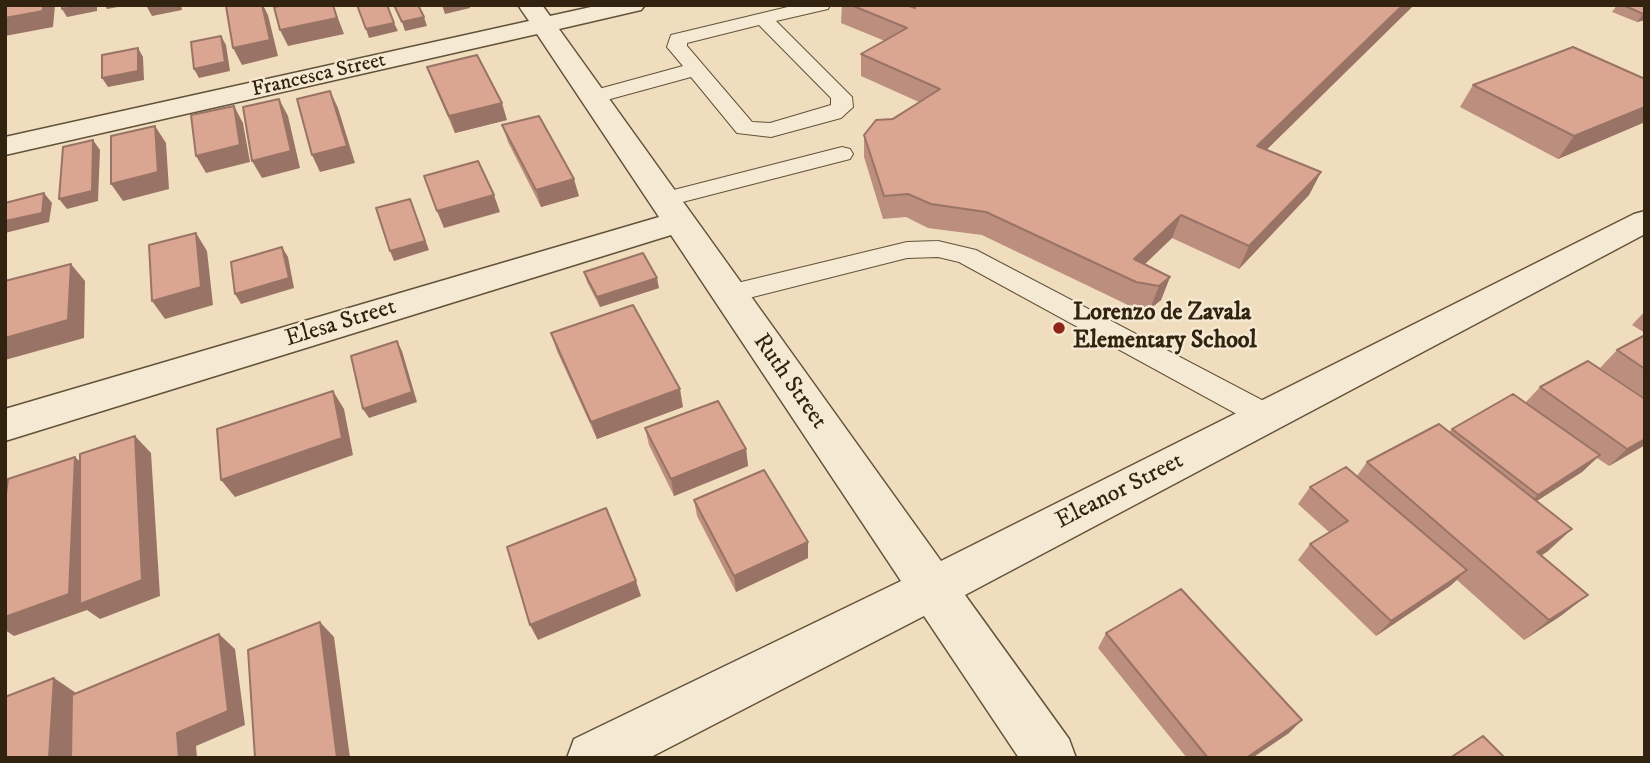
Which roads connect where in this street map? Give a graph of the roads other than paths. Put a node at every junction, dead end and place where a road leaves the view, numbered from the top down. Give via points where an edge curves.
1 (633, 5) edge
2 (821, 5) edge
3 (537, 15) edge
4 (763, 19) junction
5 (696, 69) junction
6 (592, 98) junction
7 (5, 146) edge
8 (842, 154) dead end
9 (670, 211) junction
10 (1645, 221) edge
11 (729, 294) junction
12 (1266, 416) junction
13 (5, 425) edge
14 (932, 589) junction
15 (593, 758) edge
16 (1050, 758) edge

1 - 3 street, Francesca Street
2 - 4 lane
3 - 6 street, Ruth Street
3 - 7 street, Francesca Street
4 - 5 lane via 678,39 677,47
4 - 5 lane via 841,97 842,107 771,130 745,128
5 - 6 lane
6 - 9 street, Ruth Street
8 - 9 lane
9 - 11 street, Ruth Street
9 - 13 street, Elesa Street
10 - 12 street, Eleanor Street
11 - 12 lane via 907,250 938,249 967,256
11 - 14 street, Ruth Street
12 - 14 street, Eleanor Street
14 - 15 street, Eleanor Street
14 - 16 street, Ruth Street

